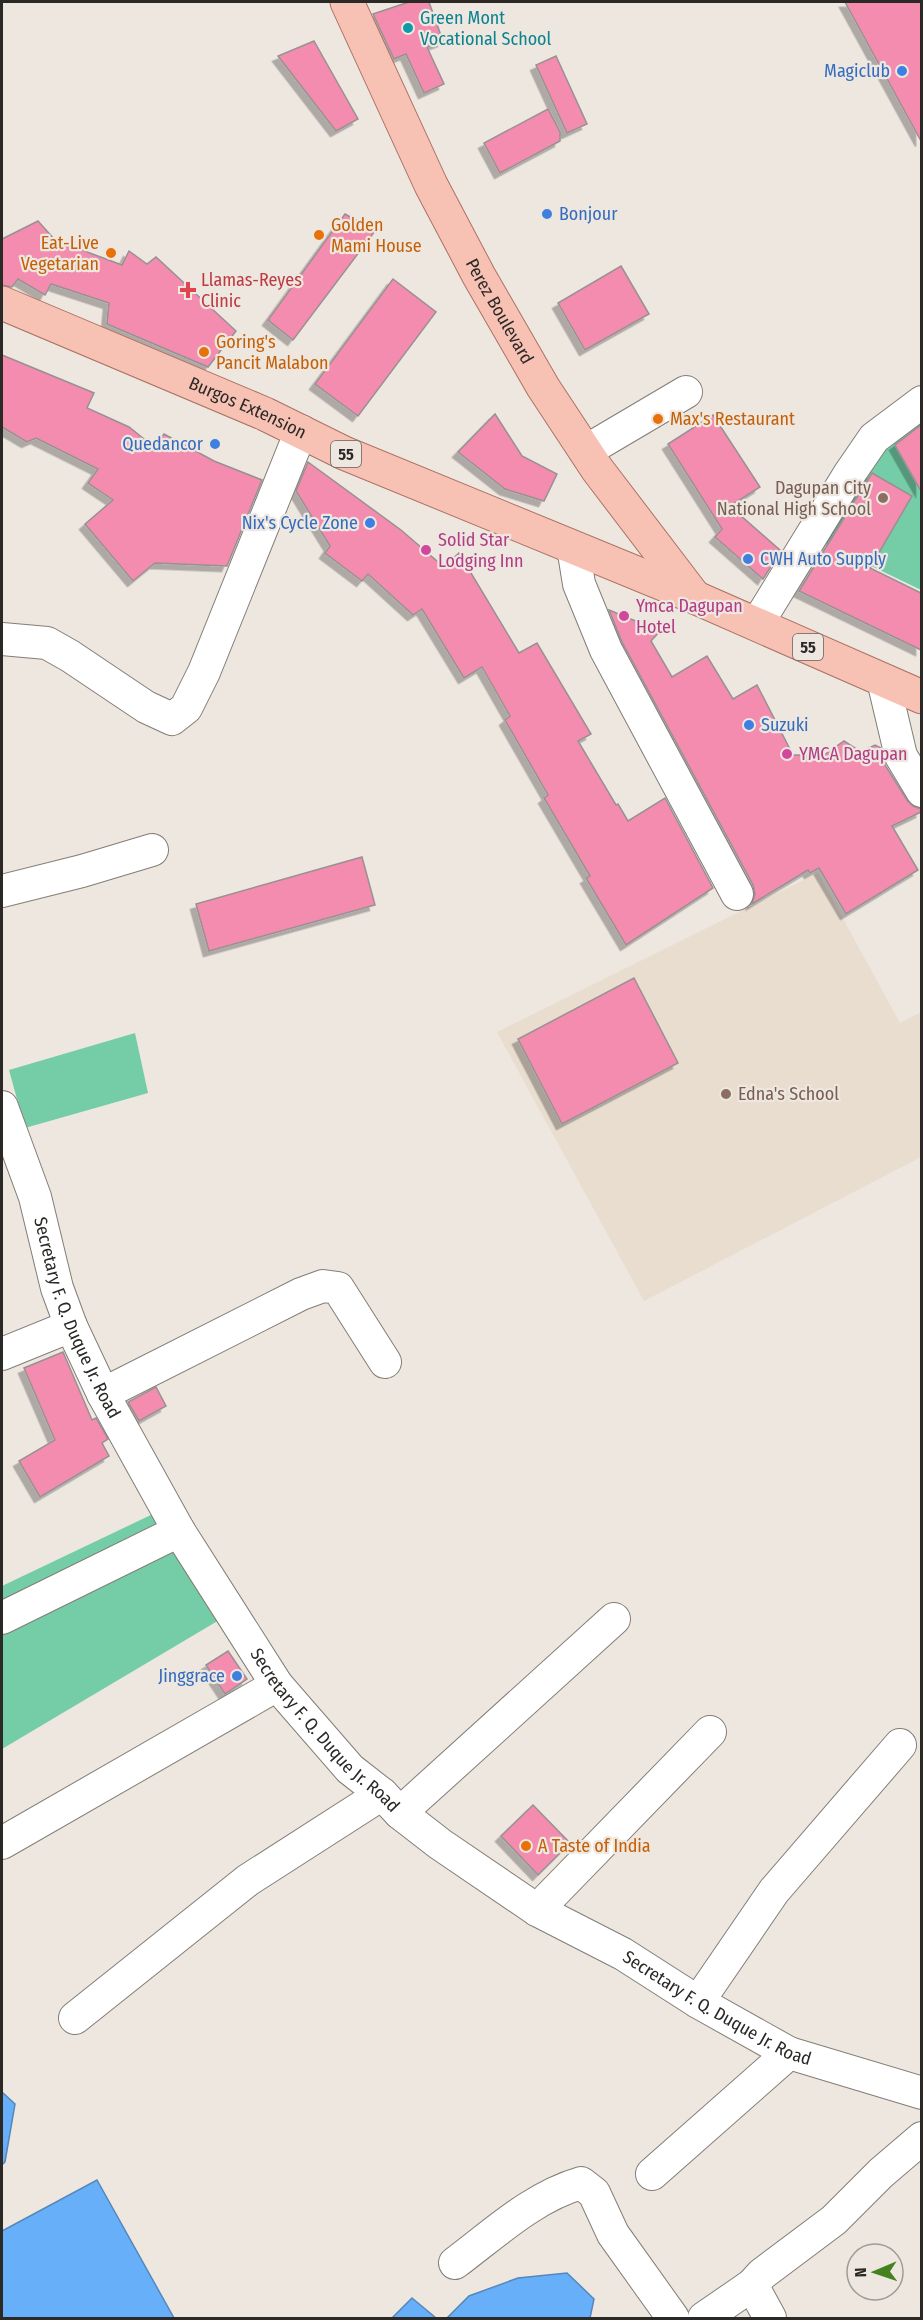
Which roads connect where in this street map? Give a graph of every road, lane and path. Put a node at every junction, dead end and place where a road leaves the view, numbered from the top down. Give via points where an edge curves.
1 (347, 2) edge
2 (2, 303) edge
3 (686, 392) dead end
4 (921, 402) edge
5 (301, 431) junction
6 (586, 452) junction
7 (573, 547) junction
8 (694, 596) junction
9 (757, 624) junction
10 (2, 639) edge
11 (883, 680) junction
12 (921, 697) edge
13 (921, 791) edge
14 (152, 850) dead end
15 (2, 891) edge
16 (737, 894) dead end
17 (2, 1107) edge
18 (71, 1326) junction
19 (2, 1354) edge
20 (385, 1362) dead end
21 (103, 1394) junction
22 (179, 1531) junction
23 (2, 1618) edge
24 (614, 1619) dead end
25 (277, 1685) junction
26 (710, 1732) dead end
27 (900, 1745) dead end
28 (391, 1803) junction
29 (2, 1843) edge
30 (537, 1910) junction
31 (698, 2001) junction
32 (75, 2018) dead end
33 (789, 2053) junction
34 (921, 2093) edge
35 (921, 2138) edge
36 (652, 2174) dead end
37 (455, 2263) dead end
38 (752, 2285) junction
39 (673, 2319) edge
40 (704, 2319) edge
41 (770, 2319) edge

1 - 6 main road, Perez Boulevard via 431,185 479,276
2 - 5 main road, Burgos Extension / 55
3 - 6 street
4 - 9 street via 874,438
5 - 7 main road, Burgos Extension / 55 via 384,471
5 - 10 street via 204,672 186,708 172,718 146,707 47,643
6 - 8 main road, Perez Boulevard
7 - 8 main road, Burgos Extension / 55
7 - 16 street via 579,584 606,651
8 - 9 main road, 55
9 - 11 main road, 55
11 - 12 main road, 55
11 - 13 street via 900,756
14 - 15 street
17 - 18 street, Secretary F. Q. Duque Jr. Road via 34,1197
18 - 19 street
18 - 21 street, Secretary F. Q. Duque Jr. Road
20 - 21 street via 338,1288 323,1286
21 - 22 street, Secretary F. Q. Duque Jr. Road
22 - 23 street
22 - 25 street, Secretary F. Q. Duque Jr. Road
24 - 28 street
25 - 28 street, Secretary F. Q. Duque Jr. Road via 350,1768
25 - 29 street
26 - 30 street
27 - 31 street via 774,1891
28 - 30 street, Secretary F. Q. Duque Jr. Road via 440,1844
28 - 32 street via 248,1880
30 - 31 street, Secretary F. Q. Duque Jr. Road via 623,1954
31 - 33 street, Secretary F. Q. Duque Jr. Road
33 - 34 street, Secretary F. Q. Duque Jr. Road
33 - 36 street
35 - 38 street via 834,2220
37 - 39 street via 524,2210 560,2189 581,2183 594,2193 613,2234
38 - 40 street
38 - 41 street

